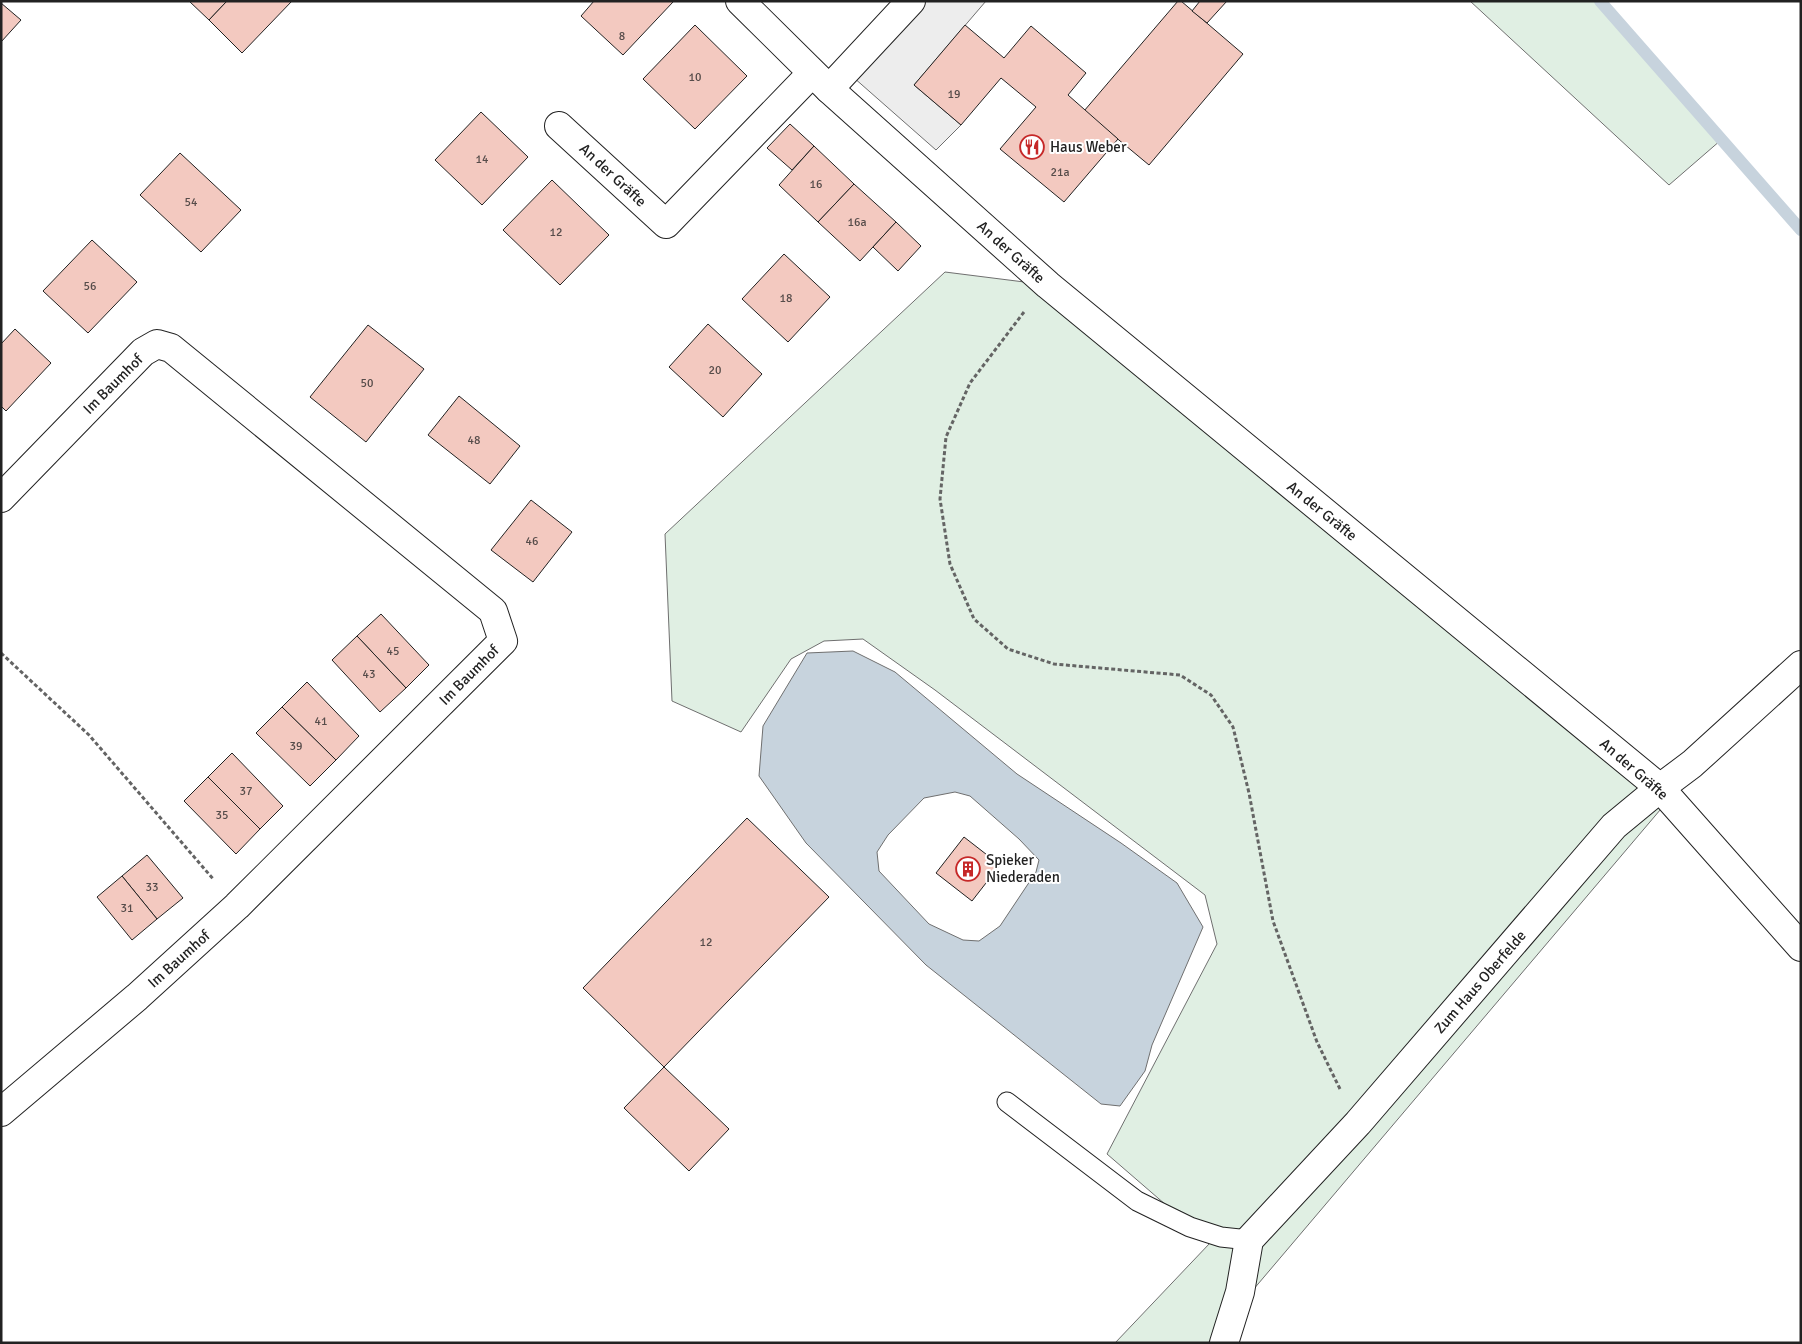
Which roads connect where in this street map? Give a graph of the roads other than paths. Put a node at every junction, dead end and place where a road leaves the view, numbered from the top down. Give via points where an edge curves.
1 (740, 1) edge
2 (911, 1) edge
3 (820, 81) junction
4 (559, 126) dead end
5 (1, 498) edge
6 (1801, 665) edge
7 (1660, 788) junction
8 (1801, 947) edge
9 (1007, 1102) dead end
10 (1, 1112) edge
11 (1249, 1240) junction
12 (1224, 1343) edge

1 - 3 street, An der Gräfte
2 - 3 street, An der Gräfte
3 - 4 street, An der Gräfte via 666,224
3 - 7 street, An der Gräfte via 1048,285
5 - 10 street, Im Baumhof via 143,352 156,344 172,348 494,611 503,641 237,906
6 - 7 street, Zum Haus Oberfelde via 1692,764
7 - 8 street, An der Gräfte
7 - 11 street, Zum Haus Oberfelde via 1614,826 1358,1123
9 - 11 lane via 1137,1201 1198,1230
11 - 12 street via 1240,1292

